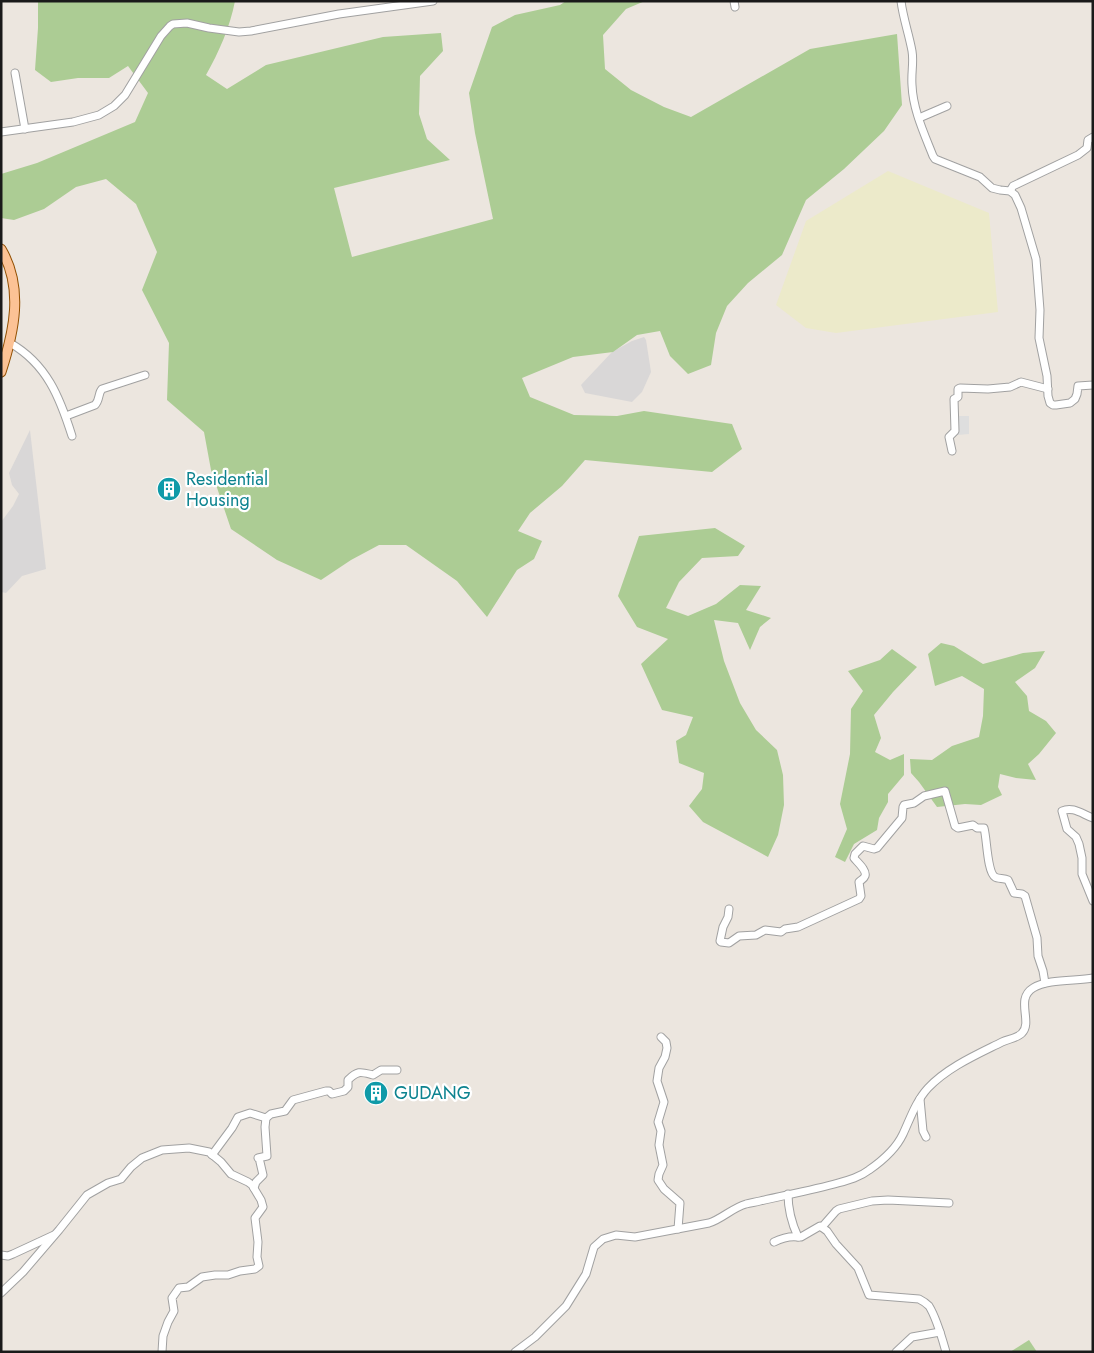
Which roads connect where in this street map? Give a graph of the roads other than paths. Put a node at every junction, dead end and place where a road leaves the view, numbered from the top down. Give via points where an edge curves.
1 (433, 1) edge
2 (901, 1) edge
3 (15, 73) dead end
4 (947, 106) dead end
5 (919, 118) junction
6 (25, 129) junction
7 (1, 132) edge
8 (1093, 137) edge
9 (1010, 191) junction
10 (1, 249) edge
11 (10, 343) junction
12 (1, 372) edge
13 (145, 376) dead end
14 (1093, 385) edge
15 (1048, 389) junction
16 (66, 416) junction
17 (72, 436) dead end
18 (952, 451) dead end
19 (1093, 818) edge
20 (1093, 901) edge
21 (729, 909) dead end
22 (1093, 978) edge
23 (1045, 983) junction
24 (661, 1037) dead end
25 (397, 1070) dead end
26 (920, 1099) junction
27 (266, 1118) junction
28 (926, 1136) dead end
29 (212, 1155) junction
30 (254, 1188) junction
31 (788, 1194) junction
32 (949, 1203) dead end
33 (822, 1226) junction
34 (678, 1229) junction
35 (55, 1235) junction
36 (798, 1237) junction
37 (774, 1242) dead end
38 (1, 1255) edge
39 (1, 1294) edge
40 (940, 1332) junction
41 (162, 1352) edge
42 (515, 1352) edge
43 (896, 1352) edge
44 (946, 1352) edge

1 - 6 street via 251,31 209,28 187,22 173,24 161,36 125,95 114,106 99,115 73,122
2 - 5 street via 914,63 911,77
3 - 6 street
4 - 5 street
5 - 9 street via 936,159 980,177 992,188
6 - 7 street
8 - 9 street via 1078,155 1013,186
9 - 15 street via 1021,208 1036,259 1039,338
10 - 11 main road via 14,281 15,318
11 - 12 main road
11 - 16 street via 39,366
13 - 16 street via 102,389 95,404
14 - 15 street via 1078,386 1075,399 1056,405 1050,403
15 - 18 street via 1021,382 1010,388 958,389 958,397 954,399 955,431 950,437
16 - 17 street
19 - 20 street via 1074,810 1062,811 1068,829 1079,844 1082,874
21 - 23 street via 720,941 730,944 739,936 798,927 859,899 859,882 865,874 854,858 855,854 863,846 877,848 902,818 904,805 945,791 955,826 984,828 992,872 996,877 1008,880 1014,893 1025,896 1038,938 1038,956
22 - 23 street
23 - 26 street via 1030,990 1025,998 1024,1032 959,1064 939,1078
24 - 34 street via 667,1048 658,1068 657,1082 664,1102 658,1122 663,1165 658,1180 680,1204
25 - 27 street via 381,1070 374,1075 354,1074 344,1091 331,1094 326,1091 293,1100 285,1111
26 - 28 street
26 - 31 street via 897,1144 869,1171 857,1178
27 - 29 street via 250,1113 237,1117
27 - 30 street via 267,1156 259,1160 263,1175
29 - 30 street via 231,1174
29 - 35 street via 204,1150 181,1148 162,1150 142,1158 121,1179 87,1195
30 - 41 street via 263,1207 255,1218 259,1266 228,1275 207,1276 188,1287 179,1288 172,1298 174,1311 163,1336
31 - 34 street via 746,1204 715,1221
31 - 36 street
32 - 33 street via 872,1202 839,1209
33 - 36 street
33 - 40 street via 858,1268 869,1295 925,1302
34 - 42 street via 603,1239 594,1247 589,1268 570,1301 535,1337
35 - 38 street via 8,1256
35 - 39 street
36 - 37 street via 780,1238
40 - 43 street via 912,1337
40 - 44 street

